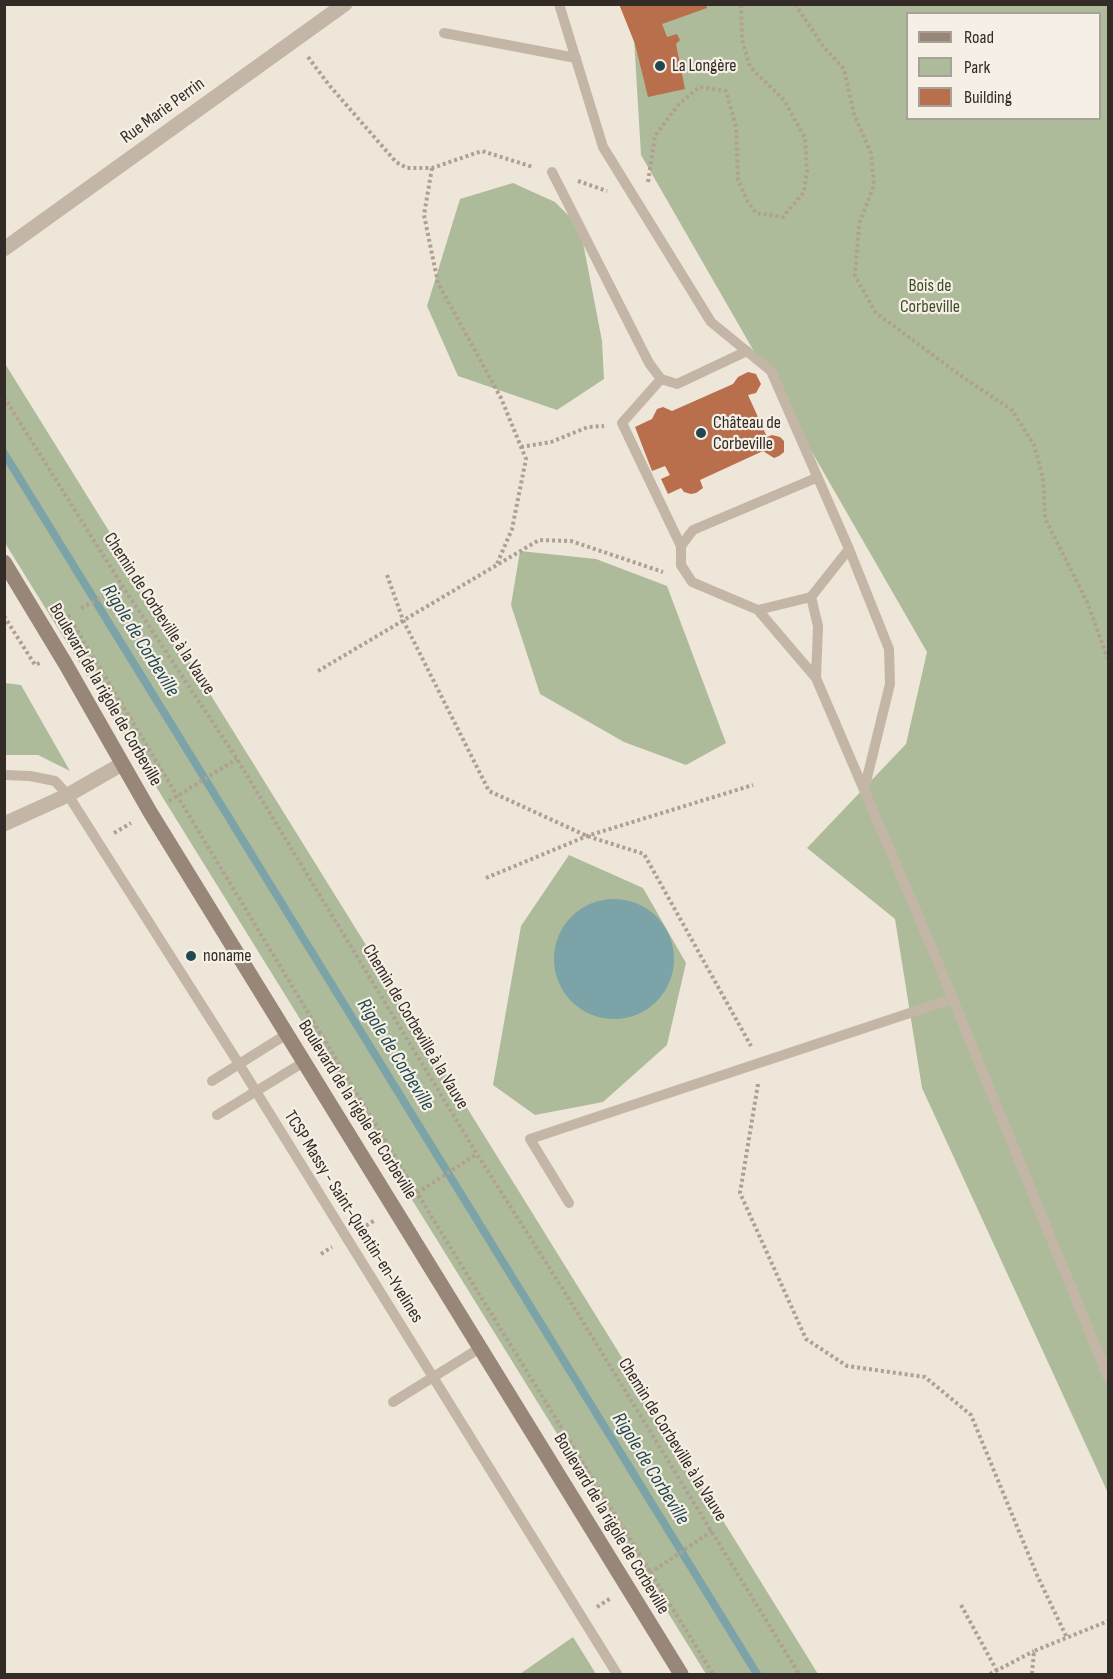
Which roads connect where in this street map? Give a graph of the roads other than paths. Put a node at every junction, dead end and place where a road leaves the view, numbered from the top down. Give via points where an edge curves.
1 (345, 4) edge
2 (559, 4) edge
3 (444, 33) dead end
4 (576, 58) junction
5 (552, 172) road end
6 (4, 249) edge
7 (747, 351) junction
8 (661, 379) junction
9 (816, 478) junction
10 (681, 546) junction
11 (849, 549) junction
12 (4, 562) edge
13 (810, 597) junction
14 (758, 610) junction
15 (816, 678) junction
16 (122, 764) junction
17 (4, 775) edge
18 (864, 790) junction
19 (68, 795) junction
20 (4, 824) edge
21 (952, 999) junction
22 (287, 1034) junction
23 (304, 1062) junction
24 (240, 1064) junction
25 (212, 1081) dead end
26 (256, 1092) junction
27 (218, 1115) dead end
28 (569, 1203) dead end
29 (480, 1348) junction
30 (1108, 1377) edge
31 (433, 1378) junction
32 (393, 1402) dead end
33 (617, 1674) edge
34 (681, 1674) edge

1 - 6 street, Rue Marie Perrin
2 - 4 lane
3 - 4 lane
4 - 7 lane via 603,147 711,322
5 - 8 lane via 649,363
7 - 8 lane via 677,384
7 - 9 lane via 771,371
8 - 10 lane via 622,423
9 - 10 lane via 693,530
9 - 11 lane
10 - 14 lane via 681,565 692,582
11 - 13 lane
11 - 18 lane via 889,649 890,684
12 - 16 main road, Boulevard de la rigole de Corbeville
13 - 14 lane
13 - 15 lane via 818,626
14 - 15 lane
15 - 18 lane
16 - 19 street
16 - 22 main road, Boulevard de la rigole de Corbeville
17 - 19 lane, TCSP Massy - Saint-Quentin-en-Yvelines via 55,781
18 - 21 lane
19 - 20 street
19 - 24 lane, TCSP Massy - Saint-Quentin-en-Yvelines
21 - 28 lane via 530,1139
21 - 30 lane
22 - 23 main road, Boulevard de la rigole de Corbeville
22 - 24 lane
23 - 26 lane
23 - 29 main road, Boulevard de la rigole de Corbeville
24 - 25 lane
24 - 26 lane, TCSP Massy - Saint-Quentin-en-Yvelines
26 - 27 lane
26 - 31 lane, TCSP Massy - Saint-Quentin-en-Yvelines
29 - 31 lane
29 - 34 main road, Boulevard de la rigole de Corbeville
31 - 32 lane
31 - 33 lane, TCSP Massy - Saint-Quentin-en-Yvelines

